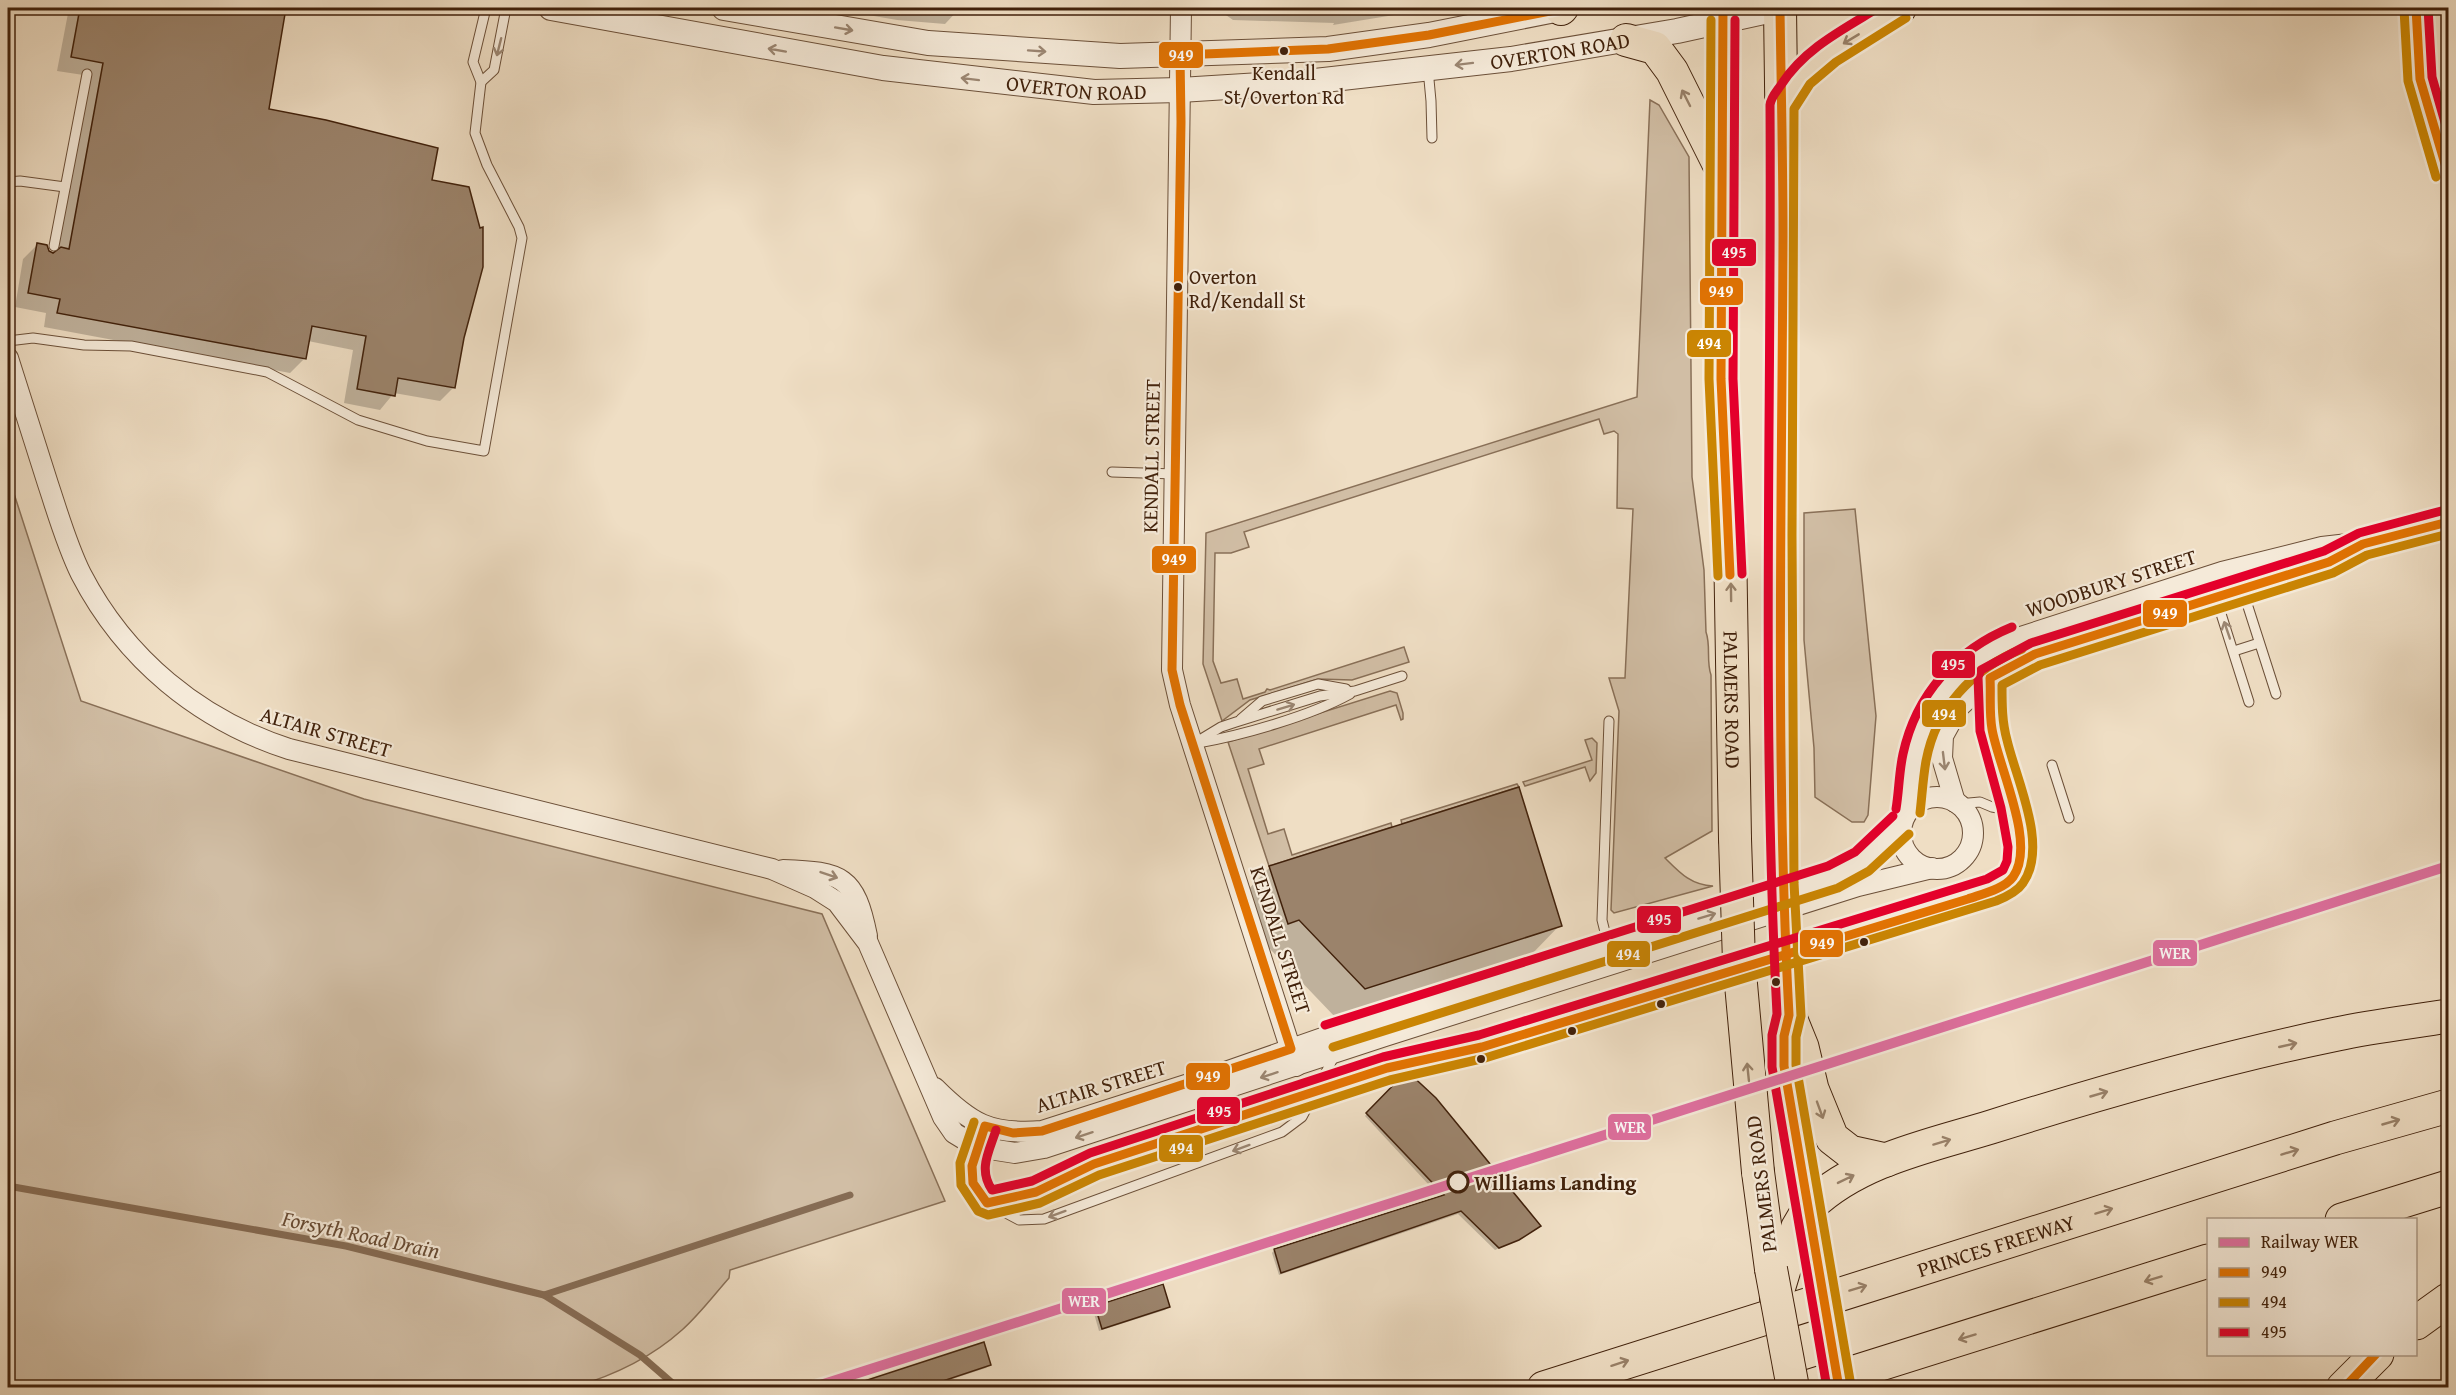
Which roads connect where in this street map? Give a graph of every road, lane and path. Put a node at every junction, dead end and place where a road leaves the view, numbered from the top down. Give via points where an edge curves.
1 (486, 8) edge
2 (506, 8) edge
3 (551, 8) edge
4 (724, 8) edge
5 (1181, 8) edge
6 (1563, 8) edge
7 (1780, 8) edge
8 (1900, 8) edge
9 (2416, 8) edge
10 (1723, 14) edge
11 (1626, 40) junction
12 (1180, 55) junction
13 (1428, 69) junction
14 (87, 74) dead end
15 (481, 82) junction
16 (1180, 90) junction
17 (1782, 105) junction
18 (1432, 138) dead end
19 (1721, 169) junction
20 (2448, 174) edge
21 (8, 182) edge
22 (65, 187) junction
23 (54, 246) dead end
24 (8, 340) edge
25 (8, 357) edge
26 (1112, 472) dead end
27 (1175, 474) junction
28 (2448, 521) edge
29 (2363, 544) junction
30 (2222, 572) junction
31 (2242, 588) junction
32 (2216, 598) junction
33 (2259, 644) junction
34 (2234, 651) junction
35 (1402, 676) dead end
36 (1990, 678) junction
37 (1355, 691) junction
38 (2276, 694) dead end
39 (2249, 702) dead end
40 (1608, 721) dead end
41 (1193, 744) junction
42 (2052, 765) dead end
43 (1956, 803) junction
44 (2015, 811) junction
45 (1905, 818) junction
46 (2069, 818) dead end
47 (1932, 868) junction
48 (1612, 956) junction
49 (1789, 1015) junction
50 (2448, 1016) edge
51 (1336, 1053) junction
52 (1294, 1058) junction
53 (929, 1082) junction
54 (1318, 1090) junction
55 (2448, 1106) edge
56 (985, 1126) junction
57 (977, 1147) junction
58 (1886, 1160) junction
59 (2448, 1187) edge
60 (987, 1203) junction
61 (1810, 1206) junction
62 (2348, 1218) edge
63 (2207, 1261) edge
64 (1776, 1298) junction
65 (2448, 1300) edge
66 (2417, 1322) edge
67 (2374, 1356) edge
68 (1544, 1388) edge
69 (1792, 1388) edge
70 (1804, 1388) edge
71 (1839, 1388) edge
72 (2343, 1388) edge

1 - 15 lane via 473,62
2 -> 15 lane via 494,70
16 -> 3 street, OVERTON ROAD via 1094,92 883,68
4 -> 12 street, OVERTON ROAD via 928,43 1120,56
5 - 12 street, KENDALL STREET
6 - 12 street, OVERTON ROAD via 1429,35 1328,49
7 - 10 street, OVERTON ROAD
7 - 17 highway, PALMERS ROAD
8 -> 17 highway via 1829,52 1801,76
9 - 20 street via 2420,79
10 - 11 street, OVERTON ROAD
10 - 19 highway, PALMERS ROAD
11 -> 13 street, OVERTON ROAD
19 -> 11 highway via 1672,70 1655,48
12 - 16 street, KENDALL STREET
13 - 16 street, OVERTON ROAD
13 - 18 lane
14 - 22 lane
15 - 24 lane via 475,133 522,238 484,451 427,441 358,420 267,372 131,346 33,338
16 - 27 street, KENDALL STREET
17 - 49 highway, PALMERS ROAD, bridge via 1779,536 1784,937
64 -> 19 highway, PALMERS ROAD, bridge via 1758,1172 1739,962 1730,541 1721,379
21 - 22 lane
22 - 23 lane
25 - 53 street, ALTAIR STREET via 81,573 131,648 170,686 245,734 289,749 772,869 815,888 837,902 868,943
26 - 27 lane
27 - 41 street, KENDALL STREET via 1172,670
28 - 29 street, WOODBURY STREET
29 - 30 street, WOODBURY STREET via 2322,547
29 - 31 street, WOODBURY STREET via 2329,562
30 - 31 street
30 - 32 street
30 - 45 street, WOODBURY STREET via 1999,644 1975,658 1946,688 1928,716 1916,752
31 - 32 street, WOODBURY STREET
31 - 33 lane
34 -> 32 lane
32 - 36 street, WOODBURY STREET via 2035,654
33 - 34 lane
33 - 38 lane
34 - 39 lane
35 - 37 lane
36 -> 43 street, WOODBURY STREET via 1959,707 1943,736 1942,758
36 - 44 lane via 1992,730
37 - 41 lane via 1330,705
41 -> 37 lane via 1236,722 1320,696
40 - 48 lane via 1602,920
41 - 52 street, KENDALL STREET
42 - 46 lane
43 - 44 lane via 1980,802
43 - 45 street via 1930,798 1918,802
43 - 47 street via 1971,823 1970,847 1954,864
44 - 54 lane via 2021,862 2008,882 1977,895 1482,1047 1387,1068
45 - 47 street via 1901,835 1907,853 1914,861
48 -> 45 street, ALTAIR STREET via 1833,877 1862,862
47 - 48 street, ALTAIR STREET
48 - 51 street, ALTAIR STREET
48 - 52 street, ALTAIR STREET via 1385,1017
49 -> 58 highway via 1832,1138 1850,1152
49 - 61 highway, PALMERS ROAD via 1784,1065
58 -> 50 highway via 2198,1066 2338,1034
51 - 52 street, ALTAIR STREET
51 - 54 lane
52 - 56 street, ALTAIR STREET via 1042,1131 1013,1133
52 -> 57 street, ALTAIR STREET via 1044,1148 1015,1154
53 - 56 street, ALTAIR STREET via 961,1113
53 - 57 street, ALTAIR STREET via 950,1127
54 - 60 lane via 1094,1164 1036,1192
54 -> 60 lane via 1302,1117 1282,1132 1044,1219 1019,1220
68 -> 55 highway, PRINCES FREEWAY via 2335,1138
56 - 57 lane
57 - 60 lane via 973,1183
61 -> 58 highway via 1829,1188
59 - 62 highway
61 - 64 highway via 1797,1228
61 - 71 highway, PALMERS ROAD, bridge
63 -> 70 highway
64 - 69 highway, PALMERS ROAD, bridge
65 - 66 highway
67 - 72 highway

